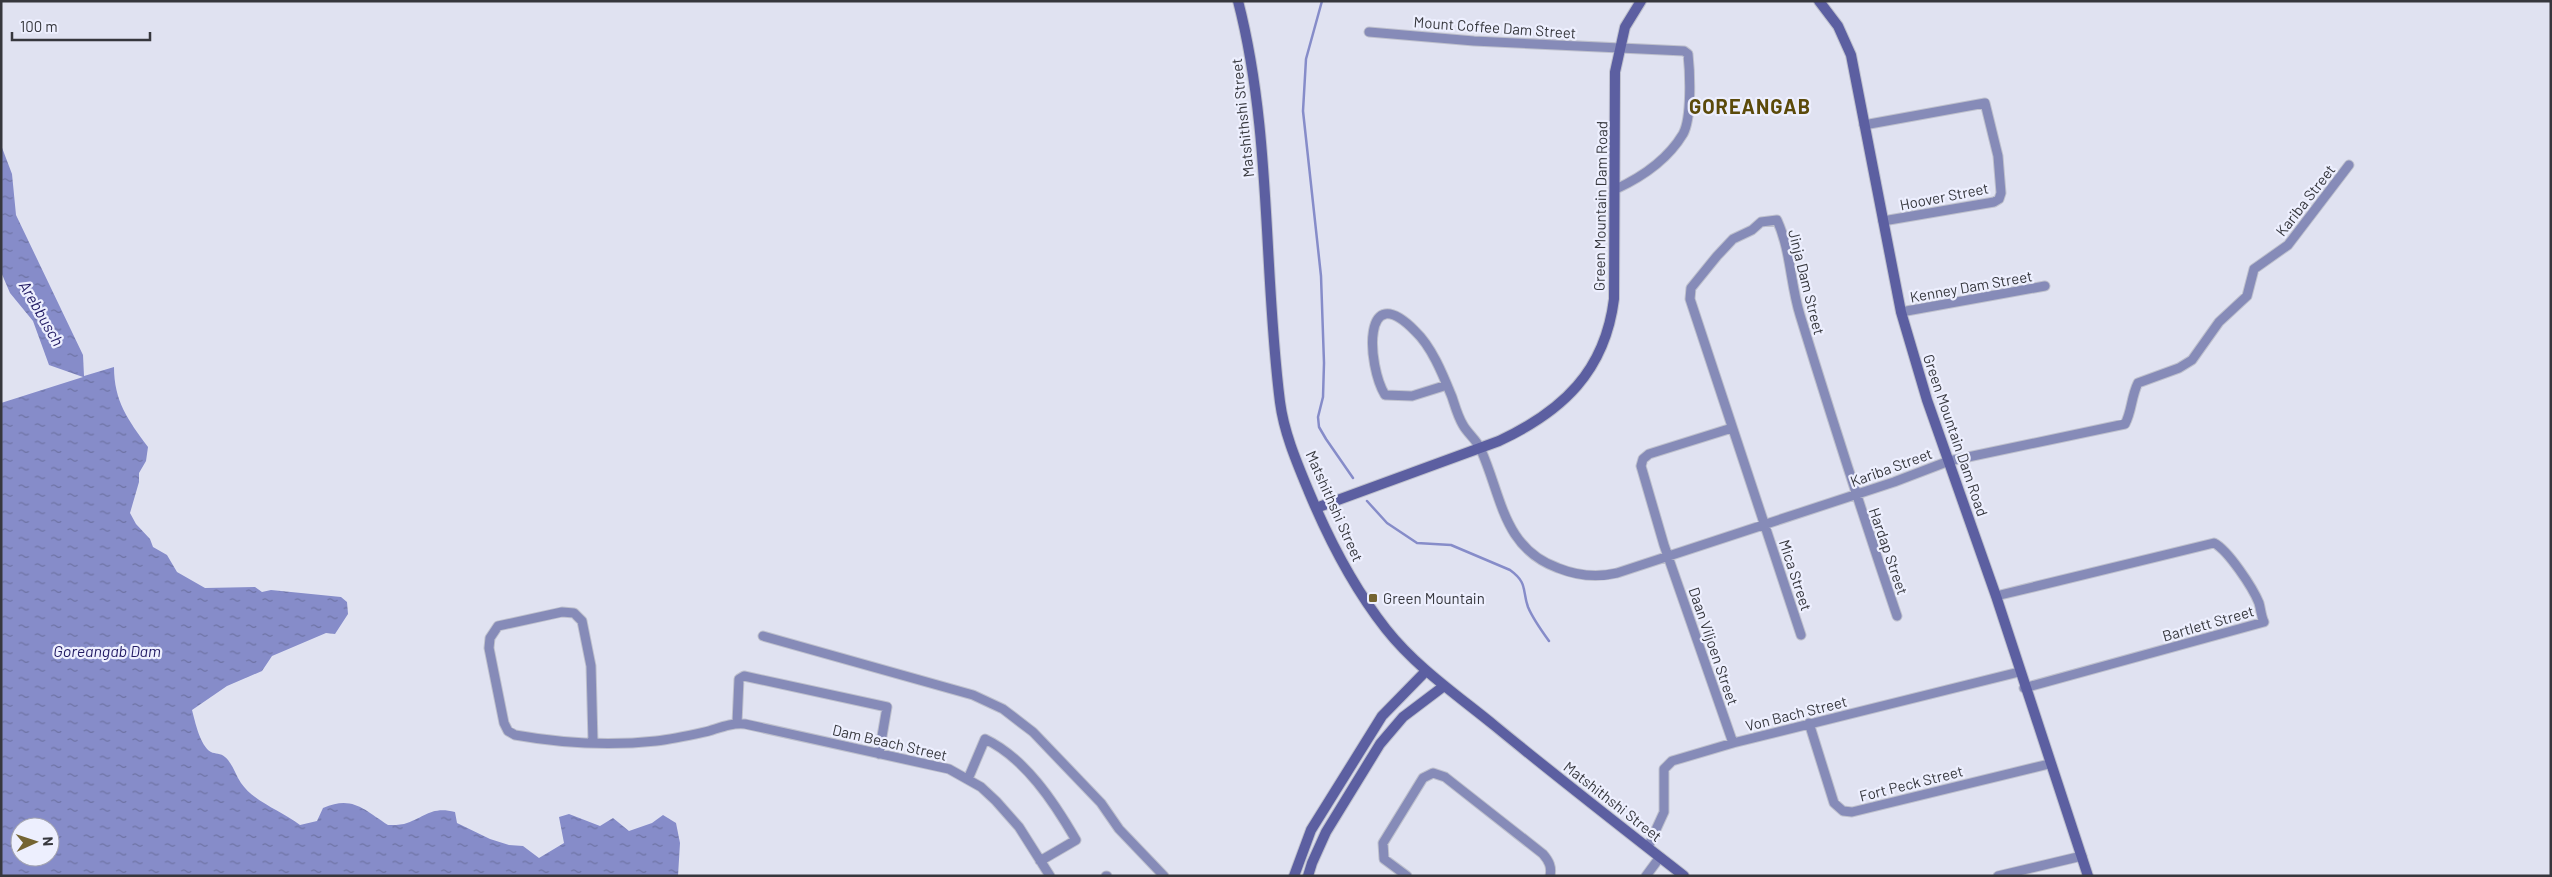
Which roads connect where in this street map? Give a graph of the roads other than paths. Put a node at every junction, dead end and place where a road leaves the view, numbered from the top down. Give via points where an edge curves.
1 (1238, 1) edge
2 (1641, 1) edge
3 (1821, 2) edge
4 (1369, 32) dead end
5 (1619, 48) junction
6 (1864, 125) junction
7 (2349, 165) dead end
8 (1616, 189) junction
9 (1883, 221) junction
10 (2046, 286) dead end
11 (1900, 312) junction
12 (1447, 385) junction
13 (1732, 428) junction
14 (1480, 448) junction
15 (1949, 461) junction
16 (1855, 494) junction
17 (1316, 508) junction
18 (1764, 523) junction
19 (1669, 558) junction
20 (1996, 596) junction
21 (1897, 616) dead end
22 (1801, 635) dead end
23 (763, 636) dead end
24 (1426, 671) junction
25 (2019, 672) junction
26 (1444, 686) junction
27 (2024, 688) junction
28 (737, 723) junction
29 (1809, 724) junction
30 (592, 742) junction
31 (1733, 743) junction
32 (879, 754) junction
33 (2049, 764) junction
34 (968, 779) junction
35 (1648, 847) junction
36 (2082, 856) junction
37 (1660, 857) junction
38 (1040, 861) junction
39 (1050, 876) edge
40 (1164, 876) edge
41 (1294, 876) edge
42 (1308, 876) edge
43 (1407, 876) edge
44 (1550, 876) edge
45 (1646, 876) edge
46 (1684, 876) edge
47 (1998, 876) edge
48 (2088, 876) edge

1 - 17 street, Matshithshi Street via 1249,44 1260,126 1273,341 1283,421
2 - 5 street, Green Mountain Dam Road via 1625,27
3 - 6 street, Green Mountain Dam Road via 1846,39
4 - 5 street, Mount Coffee Dam Street
5 - 8 street, Green Mountain Dam Road via 1615,72
5 - 8 street, Mount Coffee Dam Street via 1684,51 1688,54 1689,86 1683,134 1640,178
6 - 9 street, Green Mountain Dam Road
6 - 9 street, Hoover Street via 1985,103 1998,156 2001,193 1994,202
7 - 15 street, Kariba Street via 2288,245 2254,269 2247,296 2219,322 2192,360 2138,383 2125,424
8 - 14 street, Green Mountain Dam Road via 1612,312 1596,359 1580,384 1563,402 1524,429
9 - 11 street, Green Mountain Dam Road
10 - 11 street, Kenney Dam Street
11 - 15 street, Green Mountain Dam Road
12 - 12 street, Kariba Street via 1418,333 1402,318 1384,315 1375,322 1373,364 1377,382 1385,395 1412,396
12 - 14 street, Kariba Street via 1462,424
13 - 16 street, Jinja Dam Street via 1693,312 1692,288 1733,239 1761,222 1777,220 1786,240 1796,303
13 - 18 street, Jinja Dam Street
13 - 19 street, Daan Viljoen Street via 1649,454 1643,459 1640,466
14 - 17 street, Green Mountain Dam Road
14 - 19 street, Kariba Street via 1516,537 1529,554 1577,574 1600,577
15 - 16 street, Kariba Street
15 - 20 street, Green Mountain Dam Road
16 - 18 street, Kariba Street
16 - 21 street, Hardap Street
17 - 24 street, Matshithshi Street via 1333,547 1364,600 1386,630
18 - 19 street, Kariba Street
18 - 22 street, Mica Street
19 - 31 street, Daan Viljoen Street
20 - 25 street, Green Mountain Dam Road
20 - 27 street, Bartlett Street via 2214,543 2248,583 2261,608 2264,622
23 - 40 street via 965,693 1003,709 1033,732 1101,803 1119,829
24 - 26 street, Matshithshi Street
24 - 41 street via 1382,716 1311,830
25 - 27 street, Green Mountain Dam Road
25 - 29 street, Von Bach Street
26 - 35 street, Matshithshi Street
26 - 42 street via 1402,716 1380,744 1326,832
27 - 33 street, Green Mountain Dam Road
28 - 30 street via 655,741
28 - 32 street, Dam Beach Street
28 - 32 street via 738,679 744,676 782,683 887,707
29 - 31 street, Von Bach Street
29 - 33 street, Fort Peck Street via 1834,803 1843,811 1852,812
30 - 30 street via 591,666 582,621 578,616 562,612 498,626 490,638 489,648 508,731 528,737
31 - 35 street, Von Bach Street via 1672,761 1664,769 1664,812
32 - 34 street, Dam Beach Street via 949,769
33 - 36 street, Green Mountain Dam Road
34 - 38 street, Dam Beach Street via 996,801
34 - 38 street via 985,739 997,745 1034,779 1060,812 1076,840
35 - 37 street, Matshithshi Street
36 - 47 street
36 - 48 street, Green Mountain Dam Road
37 - 45 street
37 - 46 street, Matshithshi Street
38 - 39 street, Dam Beach Street
43 - 44 street via 1384,860 1383,843 1422,778 1433,772 1445,777 1543,854 1548,859

